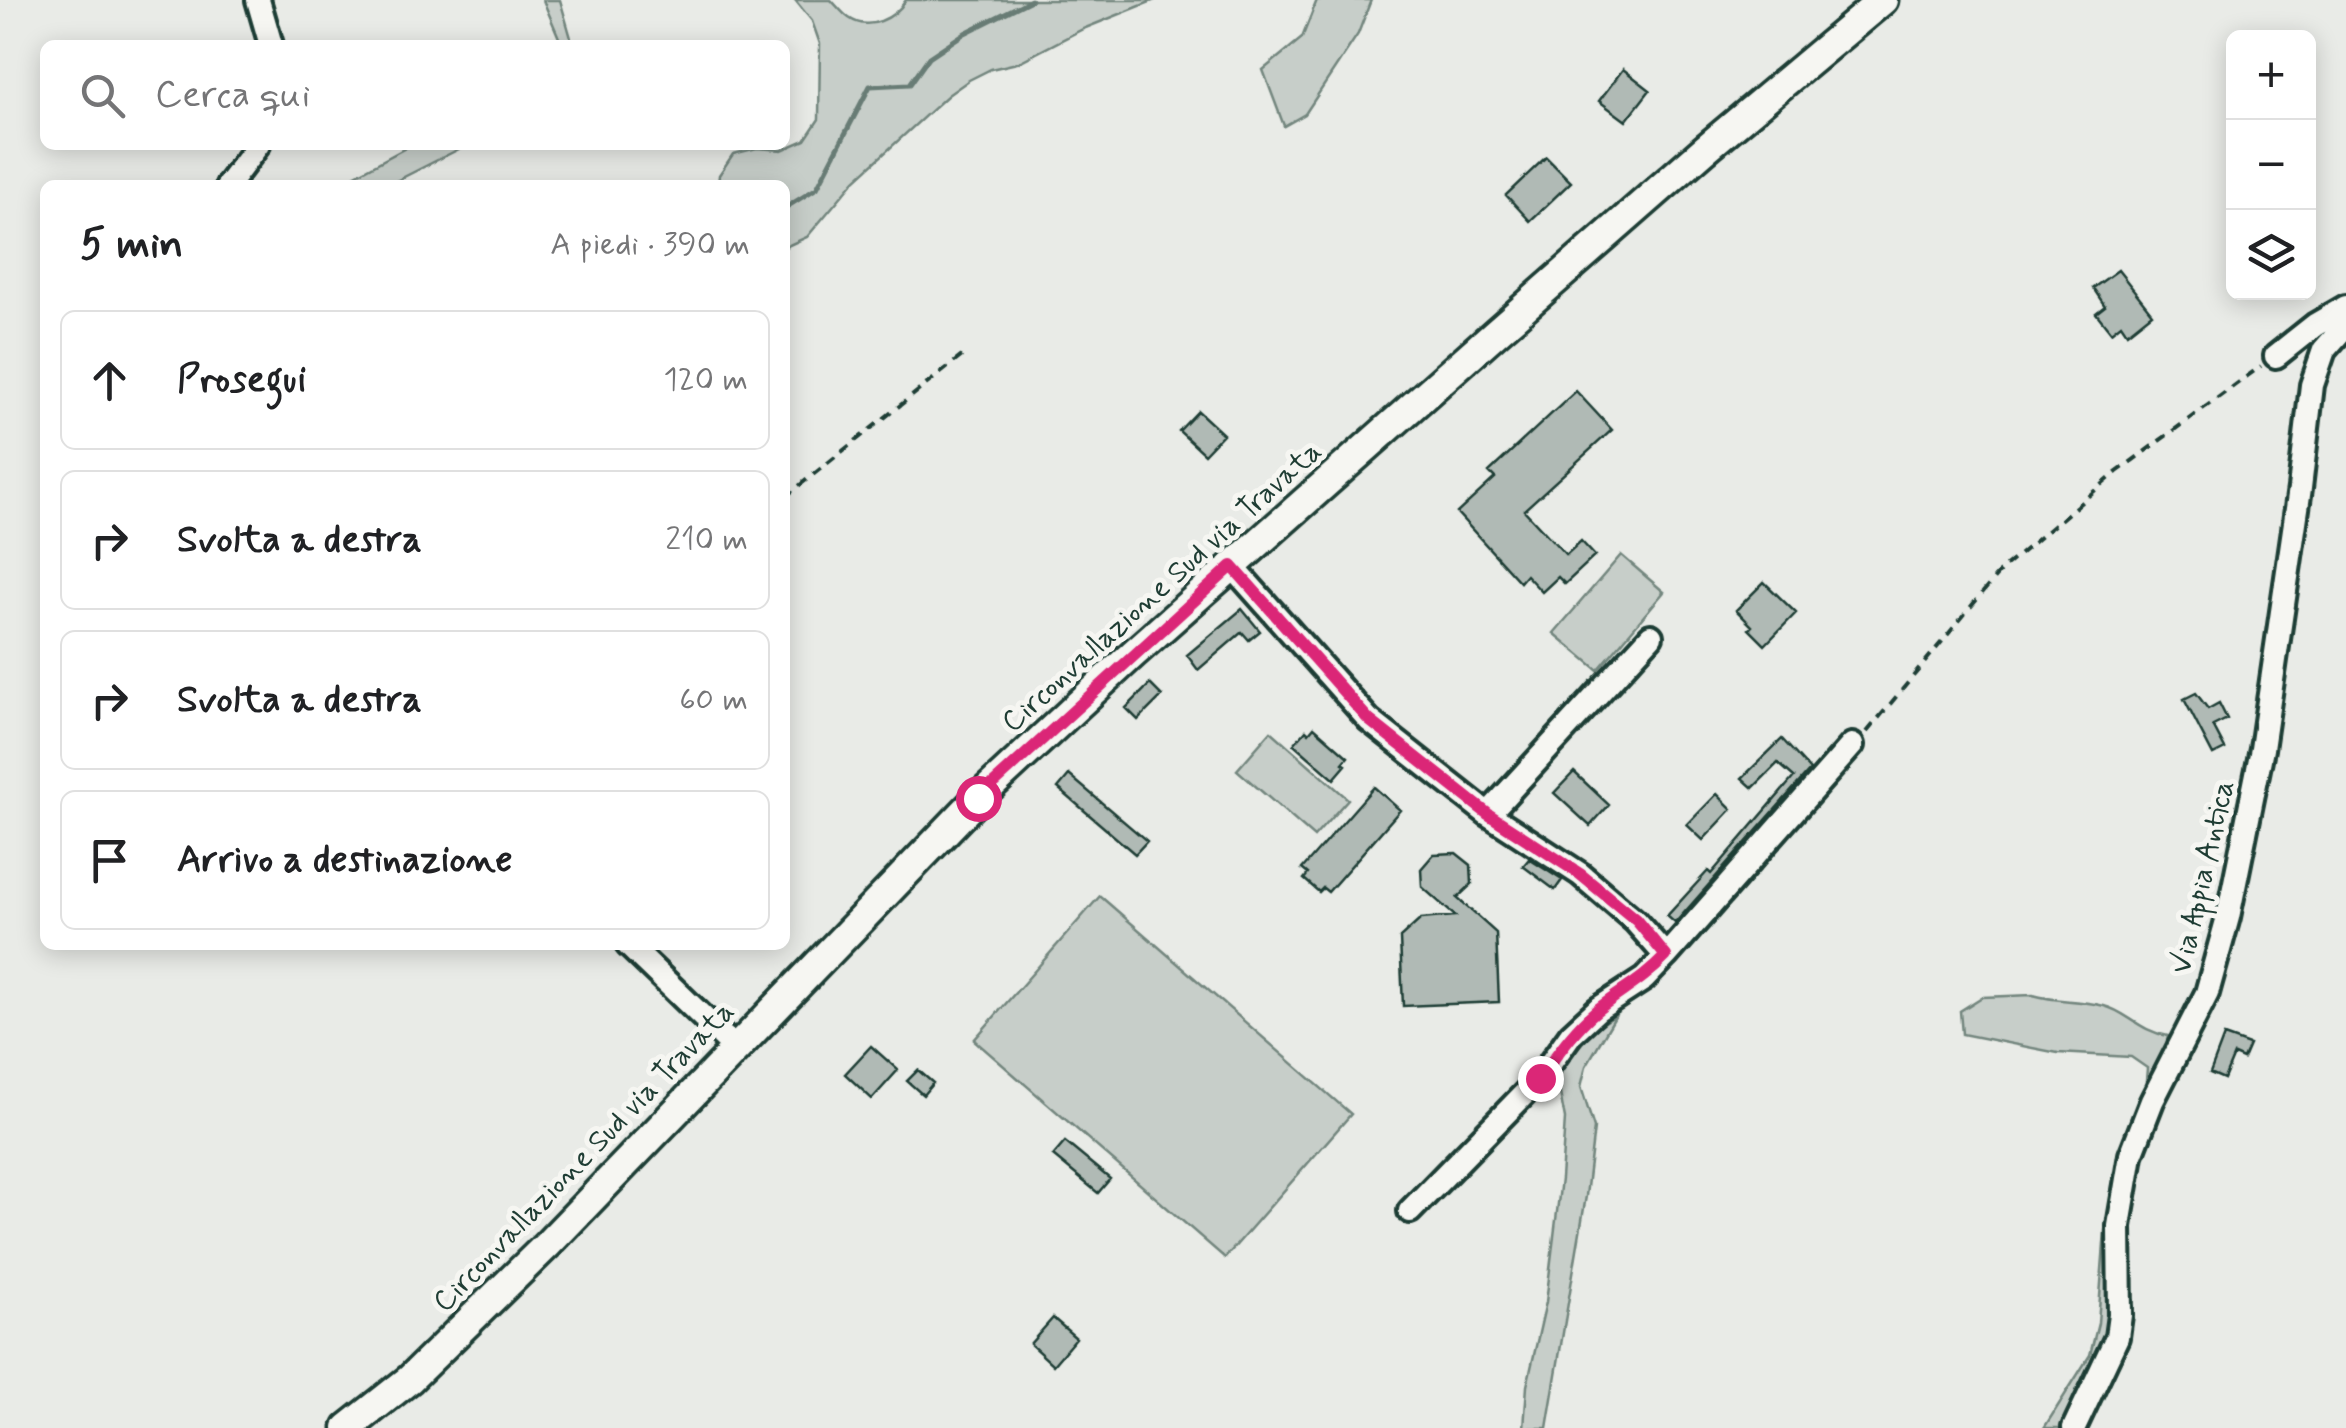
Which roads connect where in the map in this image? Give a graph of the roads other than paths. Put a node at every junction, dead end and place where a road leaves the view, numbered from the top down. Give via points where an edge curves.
1 (258, 0) edge
2 (1884, 0) edge
3 (270, 40) edge
4 (254, 150) edge
5 (232, 180) edge
6 (2346, 307) edge
7 (2346, 325) edge
8 (2276, 356) road end
9 (1232, 566) junction
10 (1651, 636) dead end
11 (1852, 744) road end
12 (1488, 814) junction
13 (633, 950) edge
14 (1666, 956) junction
15 (736, 1049) junction
16 (1410, 1212) dead end
17 (348, 1428) edge
18 (2074, 1428) edge

1 - 3 street
2 - 9 street, Circonvallazione Sud via Travata
4 - 5 street
6 - 8 street
7 - 18 street, Via Appia Antica via 2324,350 2312,385 2262,749 2228,916 2207,993 2131,1155 2120,1226 2117,1337
9 - 12 street via 1369,720
9 - 15 street, Circonvallazione Sud via Travata via 978,798
10 - 12 street
11 - 14 street
12 - 14 street via 1580,874 1636,920
13 - 15 street
14 - 16 street via 1571,1034 1540,1078
15 - 17 street, Circonvallazione Sud via Travata via 547,1246 410,1379

